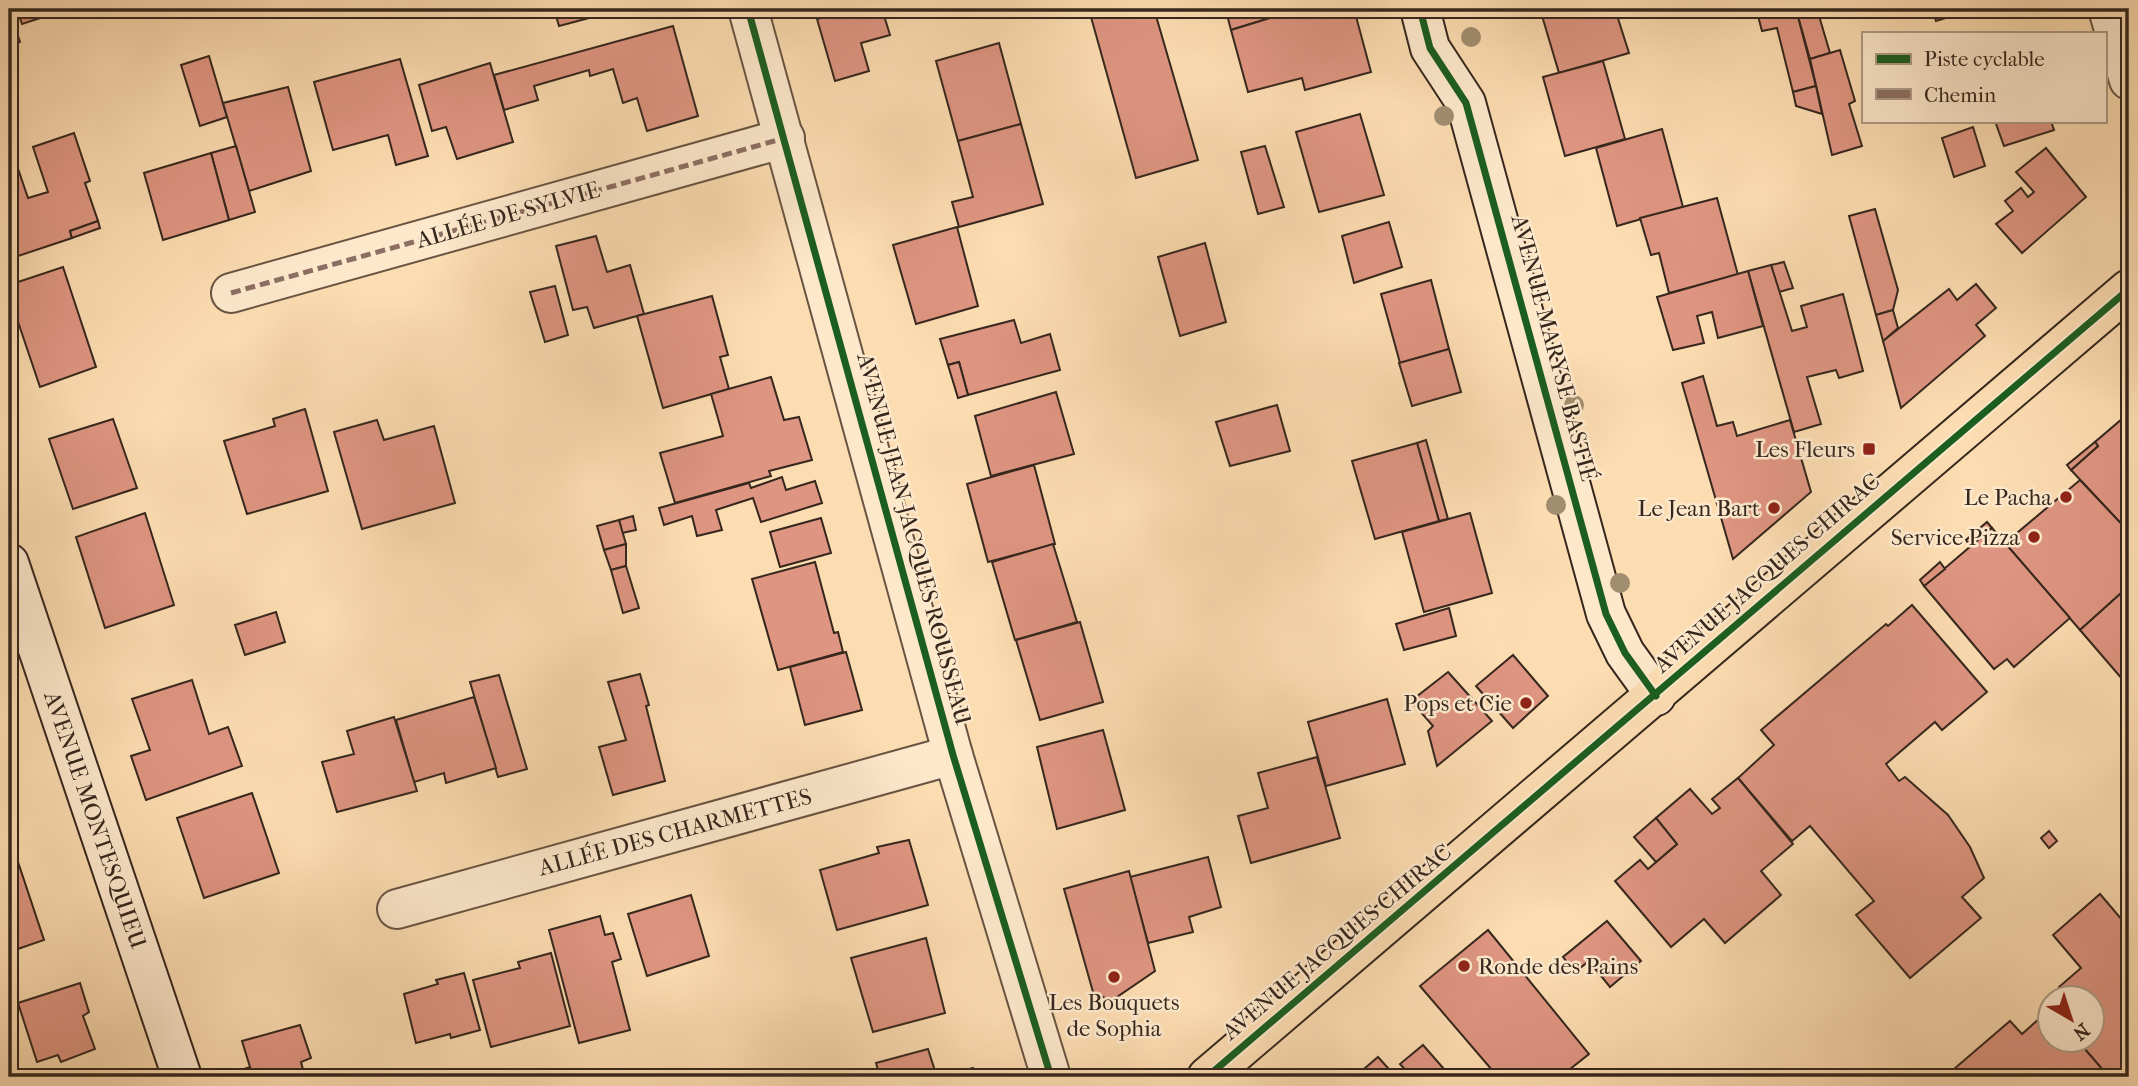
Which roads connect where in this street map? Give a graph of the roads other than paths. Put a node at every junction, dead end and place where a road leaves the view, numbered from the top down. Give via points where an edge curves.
1 (748, 9) edge
2 (1420, 9) edge
3 (2108, 9) edge
4 (2129, 80) edge
5 (785, 138) junction
6 (2129, 289) edge
7 (231, 293) dead end
8 (9, 563) edge
9 (1656, 696) junction
10 (953, 755) junction
11 (397, 909) dead end
12 (182, 1077) edge
13 (1051, 1077) edge
14 (1207, 1077) edge

1 - 5 street, AVENUE JEAN-JACQUES ROUSSEAU
2 - 9 street, AVENUE MARYSE BASTIÉ via 1430,48 1466,103 1606,614 1625,653
3 - 4 street
5 - 7 street, ALLÉE DE SYLVIE
5 - 10 street, AVENUE JEAN-JACQUES ROUSSEAU
6 - 9 main road, AVENUE JACQUES CHIRAC
8 - 12 street, AVENUE MONTESQUIEU
9 - 14 main road, AVENUE JACQUES CHIRAC
10 - 11 street, ALLÉE DES CHARMETTES
10 - 13 street, AVENUE JEAN-JACQUES ROUSSEAU

